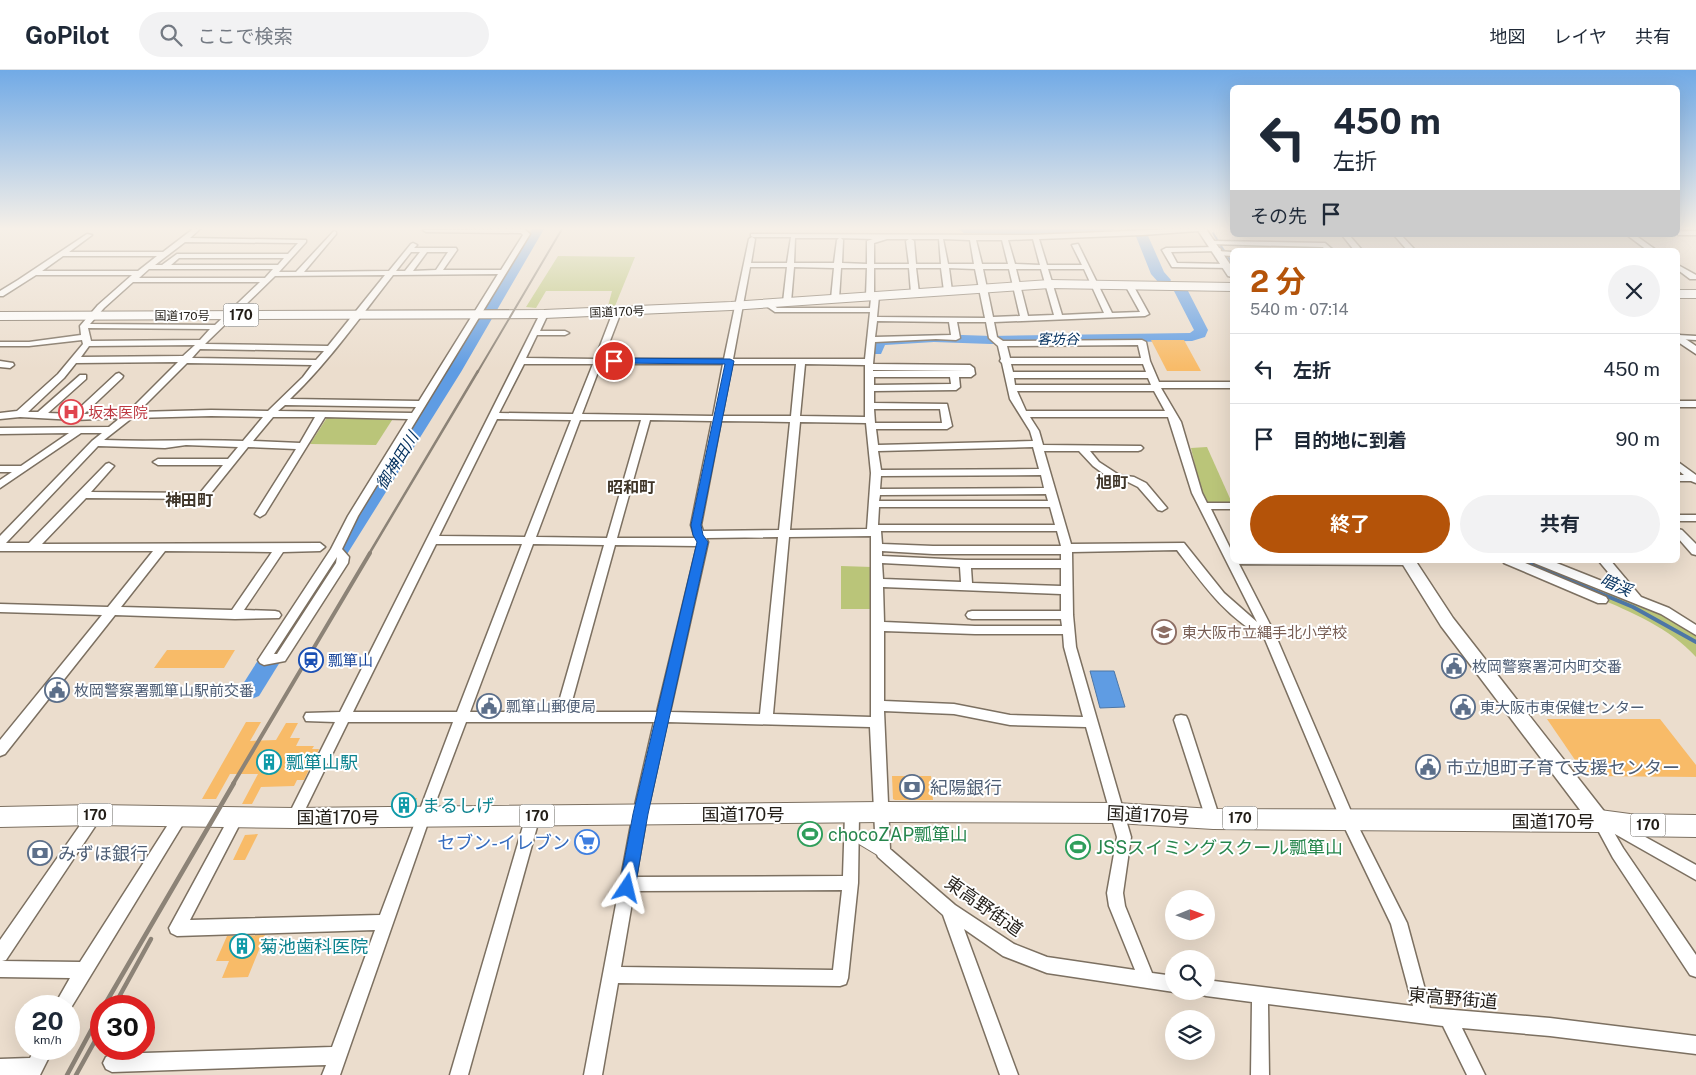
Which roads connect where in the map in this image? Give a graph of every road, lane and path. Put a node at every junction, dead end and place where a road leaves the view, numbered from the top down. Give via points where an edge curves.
1 (29, 276) edge
2 (137, 276) edge
3 (280, 276) edge
4 (388, 276) edge
5 (502, 276) edge
6 (745, 276) edge
7 (790, 276) edge
8 (837, 276) edge
9 (871, 276) edge
10 (913, 276) edge
11 (946, 276) edge
12 (980, 276) edge
13 (1013, 276) edge
14 (1047, 276) edge
15 (1089, 276) edge
16 (270, 277) junction
17 (133, 280) junction
18 (1050, 284) junction
19 (1093, 284) junction
20 (1129, 284) junction
21 (1016, 286) junction
22 (1230, 287) edge
23 (983, 288) junction
24 (1696, 289) edge
25 (948, 291) junction
26 (915, 293) junction
27 (1680, 293) edge
28 (0, 294) edge
29 (1680, 294) edge
30 (1696, 294) edge
31 (1680, 295) edge
32 (872, 296) junction
33 (835, 299) junction
34 (1696, 300) edge
35 (787, 302) junction
36 (766, 303) junction
37 (739, 305) junction
38 (617, 312) junction
39 (484, 314) junction
40 (544, 314) junction
41 (874, 314) junction
42 (229, 315) junction
43 (356, 315) junction
44 (1109, 315) junction
45 (0, 316) edge
46 (1060, 317) junction
47 (1025, 319) junction
48 (953, 320) junction
49 (990, 320) junction
50 (88, 321) junction
51 (217, 327) junction
52 (535, 333) junction
53 (565, 333) dead end
54 (1680, 337) edge
55 (1696, 338) edge
56 (1680, 339) edge
57 (86, 340) junction
58 (871, 340) junction
59 (0, 344) edge
60 (200, 344) junction
61 (1001, 344) junction
62 (331, 349) junction
63 (1696, 351) edge
64 (75, 360) junction
65 (185, 360) junction
66 (522, 361) junction
67 (599, 361) junction
68 (730, 361) junction
69 (1004, 361) junction
70 (1146, 361) junction
71 (801, 362) junction
72 (319, 363) junction
73 (0, 364) edge
74 (10, 365) dead end
75 (869, 368) junction
76 (954, 374) junction
77 (1152, 374) junction
78 (1008, 375) junction
79 (119, 376) dead end
80 (83, 377) dead end
81 (1230, 385) edge
82 (1156, 386) junction
83 (870, 388) junction
84 (1012, 388) junction
85 (283, 402) junction
86 (421, 404) junction
87 (1680, 404) edge
88 (1696, 404) edge
89 (870, 406) junction
90 (20, 414) junction
91 (270, 414) junction
92 (322, 414) junction
93 (1023, 414) junction
94 (1170, 414) junction
95 (0, 416) edge
96 (39, 416) junction
97 (128, 416) junction
98 (414, 416) junction
99 (494, 416) junction
100 (75, 417) junction
101 (577, 417) junction
102 (646, 418) junction
103 (718, 418) junction
104 (796, 418) junction
105 (871, 423) junction
106 (110, 430) junction
107 (78, 431) junction
108 (0, 432) edge
109 (95, 443) junction
110 (244, 444) junction
111 (303, 446) junction
112 (1038, 446) junction
113 (873, 448) junction
114 (1138, 448) dead end
115 (1083, 449) junction
116 (158, 462) dead end
117 (230, 462) junction
118 (109, 466) dead end
119 (1680, 467) edge
120 (0, 469) edge
121 (23, 469) junction
122 (1046, 472) junction
123 (876, 473) junction
124 (1680, 478) edge
125 (1695, 479) edge
126 (0, 484) edge
127 (1051, 491) junction
128 (875, 492) junction
129 (83, 494) junction
130 (874, 504) junction
131 (1055, 504) junction
132 (1204, 506) junction
133 (1230, 506) edge
134 (1162, 508) dead end
135 (260, 514) dead end
136 (1680, 518) edge
137 (1696, 518) edge
138 (1062, 528) junction
139 (874, 530) junction
140 (1680, 534) edge
141 (785, 535) junction
142 (700, 538) junction
143 (434, 540) junction
144 (529, 541) junction
145 (612, 541) junction
146 (0, 543) edge
147 (0, 547) edge
148 (320, 547) dead end
149 (31, 548) junction
150 (162, 548) junction
151 (280, 548) junction
152 (1068, 548) junction
153 (1696, 550) edge
154 (339, 553) junction
155 (877, 553) junction
156 (1230, 558) edge
157 (1233, 563) edge
158 (1408, 563) edge
159 (1515, 563) edge
160 (1546, 563) edge
161 (1607, 563) edge
162 (965, 564) junction
163 (1067, 564) junction
164 (878, 583) junction
165 (967, 588) junction
166 (1067, 590) junction
167 (1637, 599) junction
168 (1602, 600) dead end
169 (0, 608) edge
170 (110, 610) junction
171 (235, 615) junction
172 (275, 615) dead end
173 (972, 615) dead end
174 (1067, 615) junction
175 (879, 626) junction
176 (1068, 630) junction
177 (1696, 631) edge
178 (1269, 634) junction
179 (879, 706) junction
180 (311, 717) dead end
181 (461, 717) junction
182 (561, 717) junction
183 (662, 717) junction
184 (343, 718) junction
185 (766, 720) junction
186 (1181, 720) dead end
187 (877, 722) junction
188 (1090, 722) junction
189 (0, 750) edge
190 (881, 812) junction
191 (1117, 813) junction
192 (640, 814) junction
193 (96, 815) junction
194 (181, 816) junction
195 (533, 816) junction
196 (0, 817) edge
197 (423, 817) junction
198 (236, 818) junction
199 (294, 818) junction
200 (1347, 818) junction
201 (1213, 819) junction
202 (1600, 821) junction
203 (852, 824) junction
204 (1696, 826) edge
205 (883, 852) junction
206 (1696, 873) edge
207 (850, 883) junction
208 (628, 884) junction
209 (949, 910) junction
210 (385, 922) junction
211 (0, 954) edge
212 (1695, 965) edge
213 (0, 970) edge
214 (83, 970) junction
215 (610, 975) junction
216 (1147, 980) junction
217 (1165, 983) edge
218 (1215, 989) edge
219 (68, 995) edge
220 (1260, 996) junction
221 (1424, 1016) junction
222 (1448, 1018) junction
223 (1696, 1045) edge
224 (338, 1056) junction
225 (38, 1060) edge
226 (112, 1063) dead end
227 (0, 1068) edge
228 (32, 1071) edge
229 (331, 1075) edge
230 (458, 1075) edge
231 (592, 1075) edge
232 (1009, 1075) edge
233 (1260, 1075) edge
234 (1476, 1075) edge

1 - 28 street
2 - 17 street
3 - 16 street
4 - 43 street
5 - 39 street
6 - 37 street
7 - 35 street
8 - 33 street
9 - 32 street
10 - 26 street
11 - 25 street
12 - 23 street
13 - 21 street
14 - 18 street
15 - 19 street
16 - 17 street
16 - 42 street
17 - 50 street
18 - 19 highway, 国道170号 / 170
18 - 21 highway, 国道170号 / 170
18 - 46 street
19 - 20 highway, 国道170号 / 170
19 - 44 street
20 - 22 highway, 国道170号 / 170
20 - 44 street via 1145,314
21 - 23 highway, 国道170号 / 170
21 - 47 street
23 - 25 highway, 国道170号 / 170
23 - 49 street
24 - 27 highway
25 - 26 highway, 国道170号 / 170
26 - 32 highway, 国道170号 / 170
29 - 30 highway
31 - 34 highway
32 - 33 highway, 国道170号 / 170
32 - 41 street
33 - 35 highway, 国道170号 / 170
35 - 36 highway, 国道170号 / 170
36 - 37 highway, 国道170号 / 170
36 - 41 street via 775,310
37 - 38 highway, 国道170号 / 170
37 - 68 street
38 - 40 highway, 国道170号 / 170
38 - 67 street
39 - 40 highway, 国道170号 / 170
39 - 43 highway, 国道170号 / 170
39 - 86 street
40 - 52 street
41 - 48 street
41 - 58 street
42 - 43 highway, 国道170号 / 170
42 - 50 highway, 国道170号 / 170
42 - 51 street
43 - 62 street
44 - 46 street
45 - 50 highway, 国道170号 / 170
46 - 47 street
47 - 49 street
48 - 49 street
48 - 58 street via 956,338
49 - 61 street via 993,338
50 - 51 street
50 - 57 street
51 - 60 street
52 - 53 street
52 - 66 street
54 - 55 street
56 - 63 street
57 - 59 street
57 - 60 street
57 - 64 street
58 - 75 street
60 - 62 street
60 - 65 street
61 - 69 street
61 - 70 street via 1142,342
62 - 72 street
64 - 65 street
64 - 90 street
65 - 72 street
65 - 97 street
66 - 67 street
66 - 99 street
67 - 68 street
67 - 101 street
68 - 71 street
68 - 103 street
69 - 70 street
69 - 78 street
70 - 77 street
71 - 75 street
71 - 104 street
72 - 85 street
73 - 74 street
75 - 76 street
75 - 76 street via 970,368 971,374
75 - 83 street
76 - 83 street via 956,387
77 - 78 street
77 - 82 street
78 - 84 street
79 - 100 street
80 - 96 street
81 - 82 street
82 - 84 street
82 - 94 street
83 - 89 street
84 - 93 street
85 - 86 street
85 - 91 street
86 - 98 street
87 - 88 street
89 - 105 street
89 - 105 street via 944,406 947,426
90 - 95 street
90 - 96 street
91 - 92 street
91 - 97 street
91 - 110 street
92 - 98 street
92 - 111 street
93 - 94 street
93 - 112 street
94 - 132 street via 1176,422 1191,476
96 - 100 street
97 - 100 street
97 - 106 street
98 - 154 street via 353,516
99 - 101 street
99 - 143 street
101 - 102 street
101 - 144 street
102 - 103 street
102 - 145 street
103 - 104 street
103 - 142 street via 696,525
104 - 105 street
104 - 141 street
105 - 113 street
106 - 107 street
106 - 109 street
107 - 108 street
107 - 121 street
109 - 110 street
109 - 146 street
110 - 111 street
110 - 117 street
111 - 135 street
112 - 113 street
112 - 115 street
112 - 122 street
113 - 123 street
114 - 115 street
115 - 134 street via 1096,464 1116,478 1130,479 1142,485
116 - 117 street
117 - 129 street via 203,496
118 - 129 street
119 - 125 street
120 - 121 street
121 - 126 street
122 - 123 street
122 - 127 street
123 - 128 street
124 - 125 street
127 - 128 street
127 - 131 street
128 - 130 street
129 - 149 street
130 - 131 street
130 - 139 street
131 - 138 street
132 - 133 street
132 - 156 street
136 - 137 street
138 - 139 street
138 - 152 street
139 - 141 street
139 - 155 street
140 - 153 street
141 - 142 street
141 - 185 street
142 - 145 street
142 - 183 street
143 - 144 street
143 - 184 street
144 - 145 street
144 - 181 street
145 - 182 street
147 - 149 street
148 - 151 street
149 - 150 street
150 - 151 street
150 - 170 street
151 - 171 street
152 - 155 street
152 - 163 street
152 - 178 street via 1180,546 1228,604 1257,630
154 - 154 street via 266,660 280,658 342,564
155 - 162 street
155 - 164 street
157 - 178 street
158 - 202 street via 1450,627
159 - 168 street
160 - 167 street
161 - 167 street
162 - 163 street
162 - 165 street
163 - 166 street
164 - 165 street
164 - 175 street
165 - 166 street
166 - 174 street
167 - 177 street via 1665,611
169 - 170 street
170 - 171 street
170 - 189 street
171 - 172 street
173 - 174 street
174 - 176 street
175 - 176 street
175 - 179 street
176 - 188 street
178 - 200 street
179 - 187 street
179 - 188 street via 954,709 1010,720
180 - 184 street
181 - 182 street
181 - 184 street
181 - 197 street
182 - 183 street
183 - 185 street
183 - 192 street
184 - 199 street
185 - 187 street
186 - 201 street
187 - 190 street
188 - 191 street
190 - 191 highway, 国道170号 / 170
190 - 203 highway, 国道170号 / 170
190 - 205 street
191 - 201 highway, 国道170号 / 170
191 - 216 street via 1124,837 1115,894 1117,906
192 - 195 highway, 国道170号 / 170
192 - 203 highway, 国道170号 / 170
192 - 208 street
193 - 194 highway, 国道170号 / 170
193 - 196 highway, 国道170号 / 170
193 - 211 street
194 - 198 highway, 国道170号 / 170
194 - 214 street
195 - 197 highway, 国道170号 / 170
195 - 230 street
197 - 199 highway, 国道170号 / 170
197 - 210 street
198 - 199 highway, 国道170号 / 170
198 - 210 street via 177,928
200 - 201 highway, 国道170号 / 170
200 - 202 highway, 国道170号 / 170
200 - 221 street via 1399,924
202 - 204 highway, 国道170号 / 170
202 - 206 street via 1630,833
202 - 212 street via 1618,853
203 - 205 street
203 - 207 street
205 - 209 street, 東高野街道
207 - 208 street
207 - 215 street via 840,978
208 - 215 street
209 - 216 street, 東高野街道 via 1009,950 1047,965
209 - 232 street
210 - 224 street
213 - 214 street
214 - 219 street
215 - 231 street
216 - 217 street, 東高野街道
218 - 220 street, 東高野街道
220 - 221 street, 東高野街道
220 - 233 street
221 - 222 street, 東高野街道
222 - 223 street, 東高野街道
222 - 234 street
224 - 226 street
224 - 229 street
225 - 228 street
227 - 228 street

